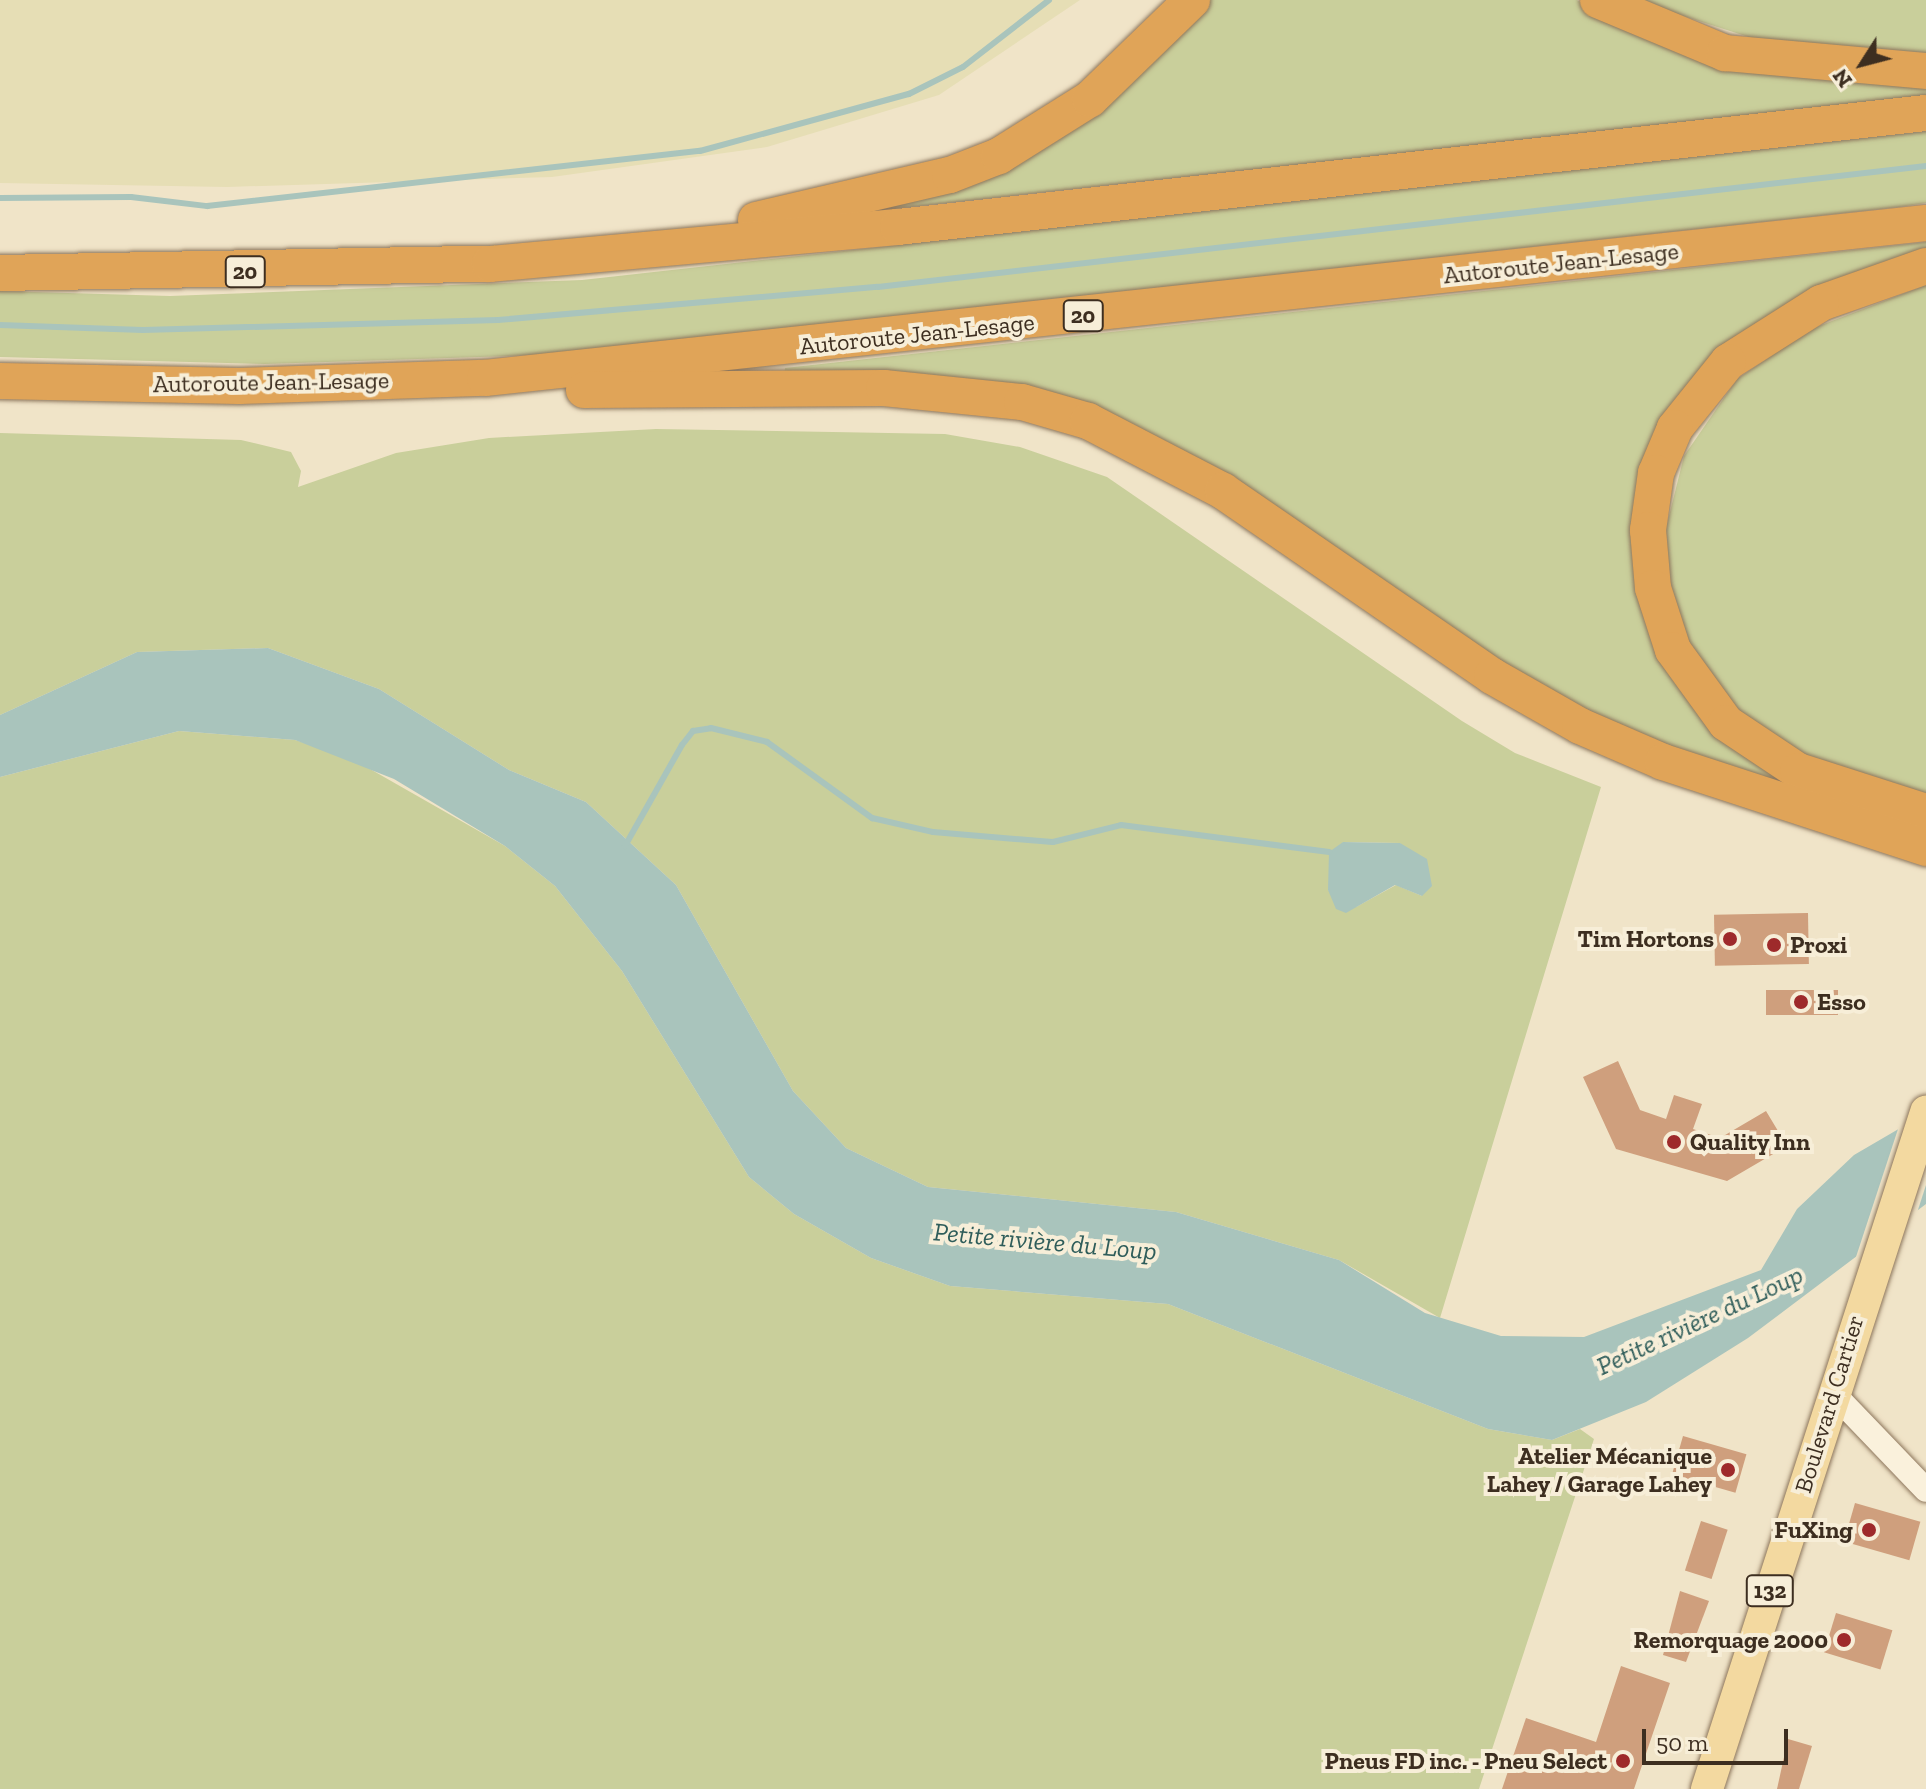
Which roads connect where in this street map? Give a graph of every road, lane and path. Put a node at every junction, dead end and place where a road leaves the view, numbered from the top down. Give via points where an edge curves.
1 (1192, 0) edge
2 (1598, 0) edge
3 (1926, 71) edge
4 (1926, 113) edge
5 (1926, 223) edge
6 (490, 264) junction
7 (1926, 266) edge
8 (0, 273) edge
9 (0, 381) edge
10 (239, 386) junction
11 (1926, 812) edge
12 (1926, 848) edge
13 (1926, 1112) edge
14 (1833, 1393) junction
15 (1926, 1490) edge
16 (1707, 1789) edge

1 - 6 highway via 1090,99 1013,149 950,175 748,221
2 - 3 highway via 1725,53
4 - 6 highway, 20 via 898,227
5 - 10 highway, Autoroute Jean-Lesage / 20 via 720,356 485,378
6 - 8 highway, 20
7 - 11 highway via 1821,303 1728,362 1675,428 1656,473 1648,530 1653,588 1667,635 1686,674 1726,723 1798,771
9 - 10 highway, Autoroute Jean-Lesage / 20
10 - 12 highway via 399,392 884,388 1052,410 1115,430 1176,462 1492,676 1580,726 1678,767
13 - 14 main road, Boulevard Cartier / 132
14 - 15 street
14 - 16 main road, Boulevard Cartier / 132

